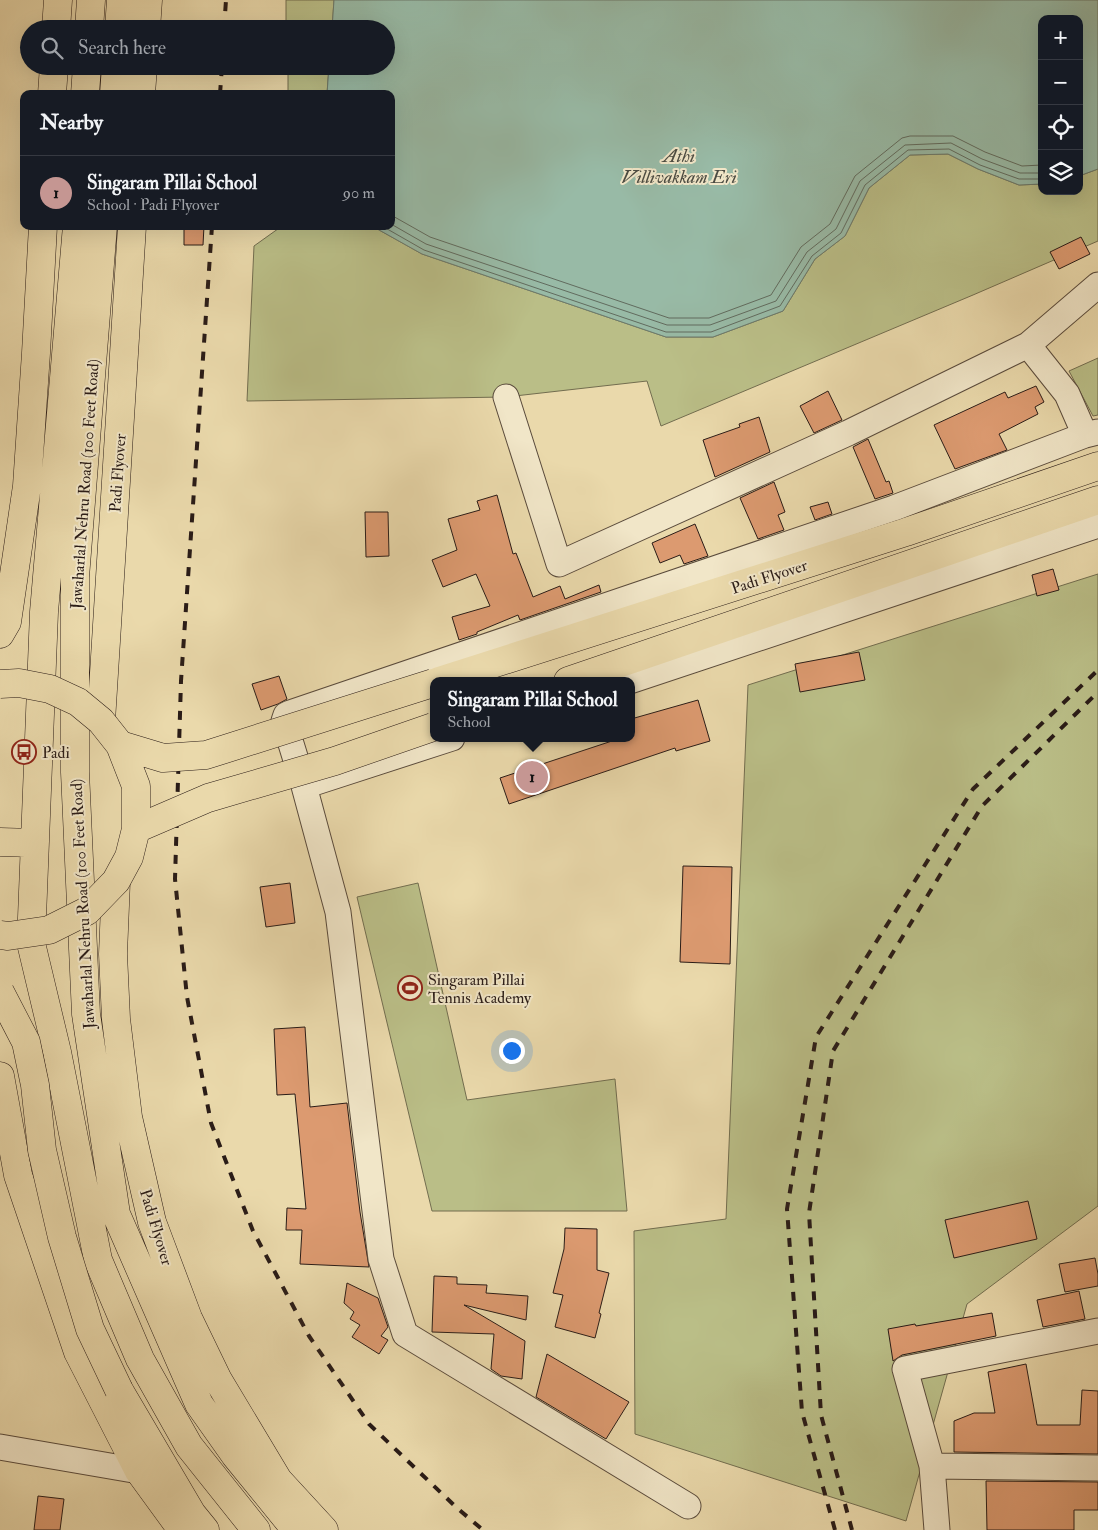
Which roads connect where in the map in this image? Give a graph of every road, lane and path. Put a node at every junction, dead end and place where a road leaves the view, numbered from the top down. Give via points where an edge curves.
1 (58, 0) edge
2 (91, 0) edge
3 (121, 0) edge
4 (148, 0) edge
5 (57, 20) edge
6 (90, 20) edge
7 (120, 20) edge
8 (147, 20) edge
9 (53, 75) edge
10 (86, 75) edge
11 (115, 75) edge
12 (142, 75) edge
13 (52, 90) edge
14 (85, 90) edge
15 (114, 90) edge
16 (141, 90) edge
17 (43, 230) edge
18 (77, 230) edge
19 (103, 230) edge
20 (132, 230) edge
21 (1098, 285) edge
22 (1028, 345) junction
23 (506, 397) dead end
24 (1092, 434) edge
25 (1098, 466) edge
26 (1098, 500) edge
27 (1098, 525) edge
28 (44, 612) junction
29 (0, 634) edge
30 (0, 641) edge
31 (452, 677) edge
32 (580, 677) edge
33 (635, 679) edge
34 (0, 684) edge
35 (430, 684) edge
36 (101, 720) junction
37 (430, 728) edge
38 (440, 742) edge
39 (120, 745) junction
40 (304, 786) junction
41 (136, 829) junction
42 (0, 842) edge
43 (34, 843) junction
44 (116, 882) junction
45 (0, 935) edge
46 (0, 992) edge
47 (1, 1085) edge
48 (64, 1086) junction
49 (1098, 1331) edge
50 (0, 1447) edge
51 (932, 1466) junction
52 (1098, 1468) edge
53 (139, 1471) junction
54 (688, 1506) dead end
55 (182, 1530) edge
56 (205, 1530) edge
57 (256, 1530) edge
58 (296, 1530) edge
59 (324, 1530) edge
60 (937, 1530) edge

1 - 5 main road
2 - 6 main road
3 - 7 main road
4 - 8 main road
9 - 13 main road
10 - 14 main road
11 - 15 main road
12 - 16 main road
17 - 29 main road via 27,486 7,622
18 - 28 main road, Jawaharlal Nehru Road (100 Feet Road)
19 - 58 main road, Jawaharlal Nehru Road (100 Feet Road) via 75,577 75,772 86,1014 116,1214 199,1404 235,1455
20 - 36 main road, Padi Flyover
21 - 22 street
22 - 23 street via 848,433 559,564
22 - 24 street via 1067,394
24 - 40 street via 894,508 290,713 284,720
25 - 31 main road, Padi Flyover via 906,532
26 - 32 main road, Padi Flyover
27 - 33 street
28 - 30 main road
28 - 43 main road, Jawaharlal Nehru Road (100 Feet Road)
34 - 36 main road, Padi Flyover, bridge via 19,683 50,689 78,702
35 - 39 main road, bridge via 206,755 164,758
36 - 39 main road, Padi Flyover, bridge
37 - 41 main road, bridge via 335,761 208,798
38 - 40 street
39 - 41 main road, Padi Flyover, bridge via 136,786
40 - 54 street via 338,912 381,1259 405,1334
41 - 44 main road, Padi Flyover, bridge via 129,856
42 - 43 main road
43 - 48 main road, Jawaharlal Nehru Road (100 Feet Road) via 31,943
44 - 45 main road, Padi Flyover, bridge via 86,911 49,930
44 - 59 main road, Padi Flyover via 113,954 116,1019 128,1117 152,1222 188,1318 218,1380 278,1480
46 - 56 main road, bridge via 26,1042 35,1085 42,1150 62,1237 90,1329 143,1432
47 - 48 main road
47 - 53 main road via 18,1175 78,1352
48 - 57 main road, Jawaharlal Nehru Road (100 Feet Road) via 98,1260 140,1359 189,1446
49 - 51 street via 905,1369
50 - 53 street
51 - 52 street
51 - 60 street
53 - 55 main road

